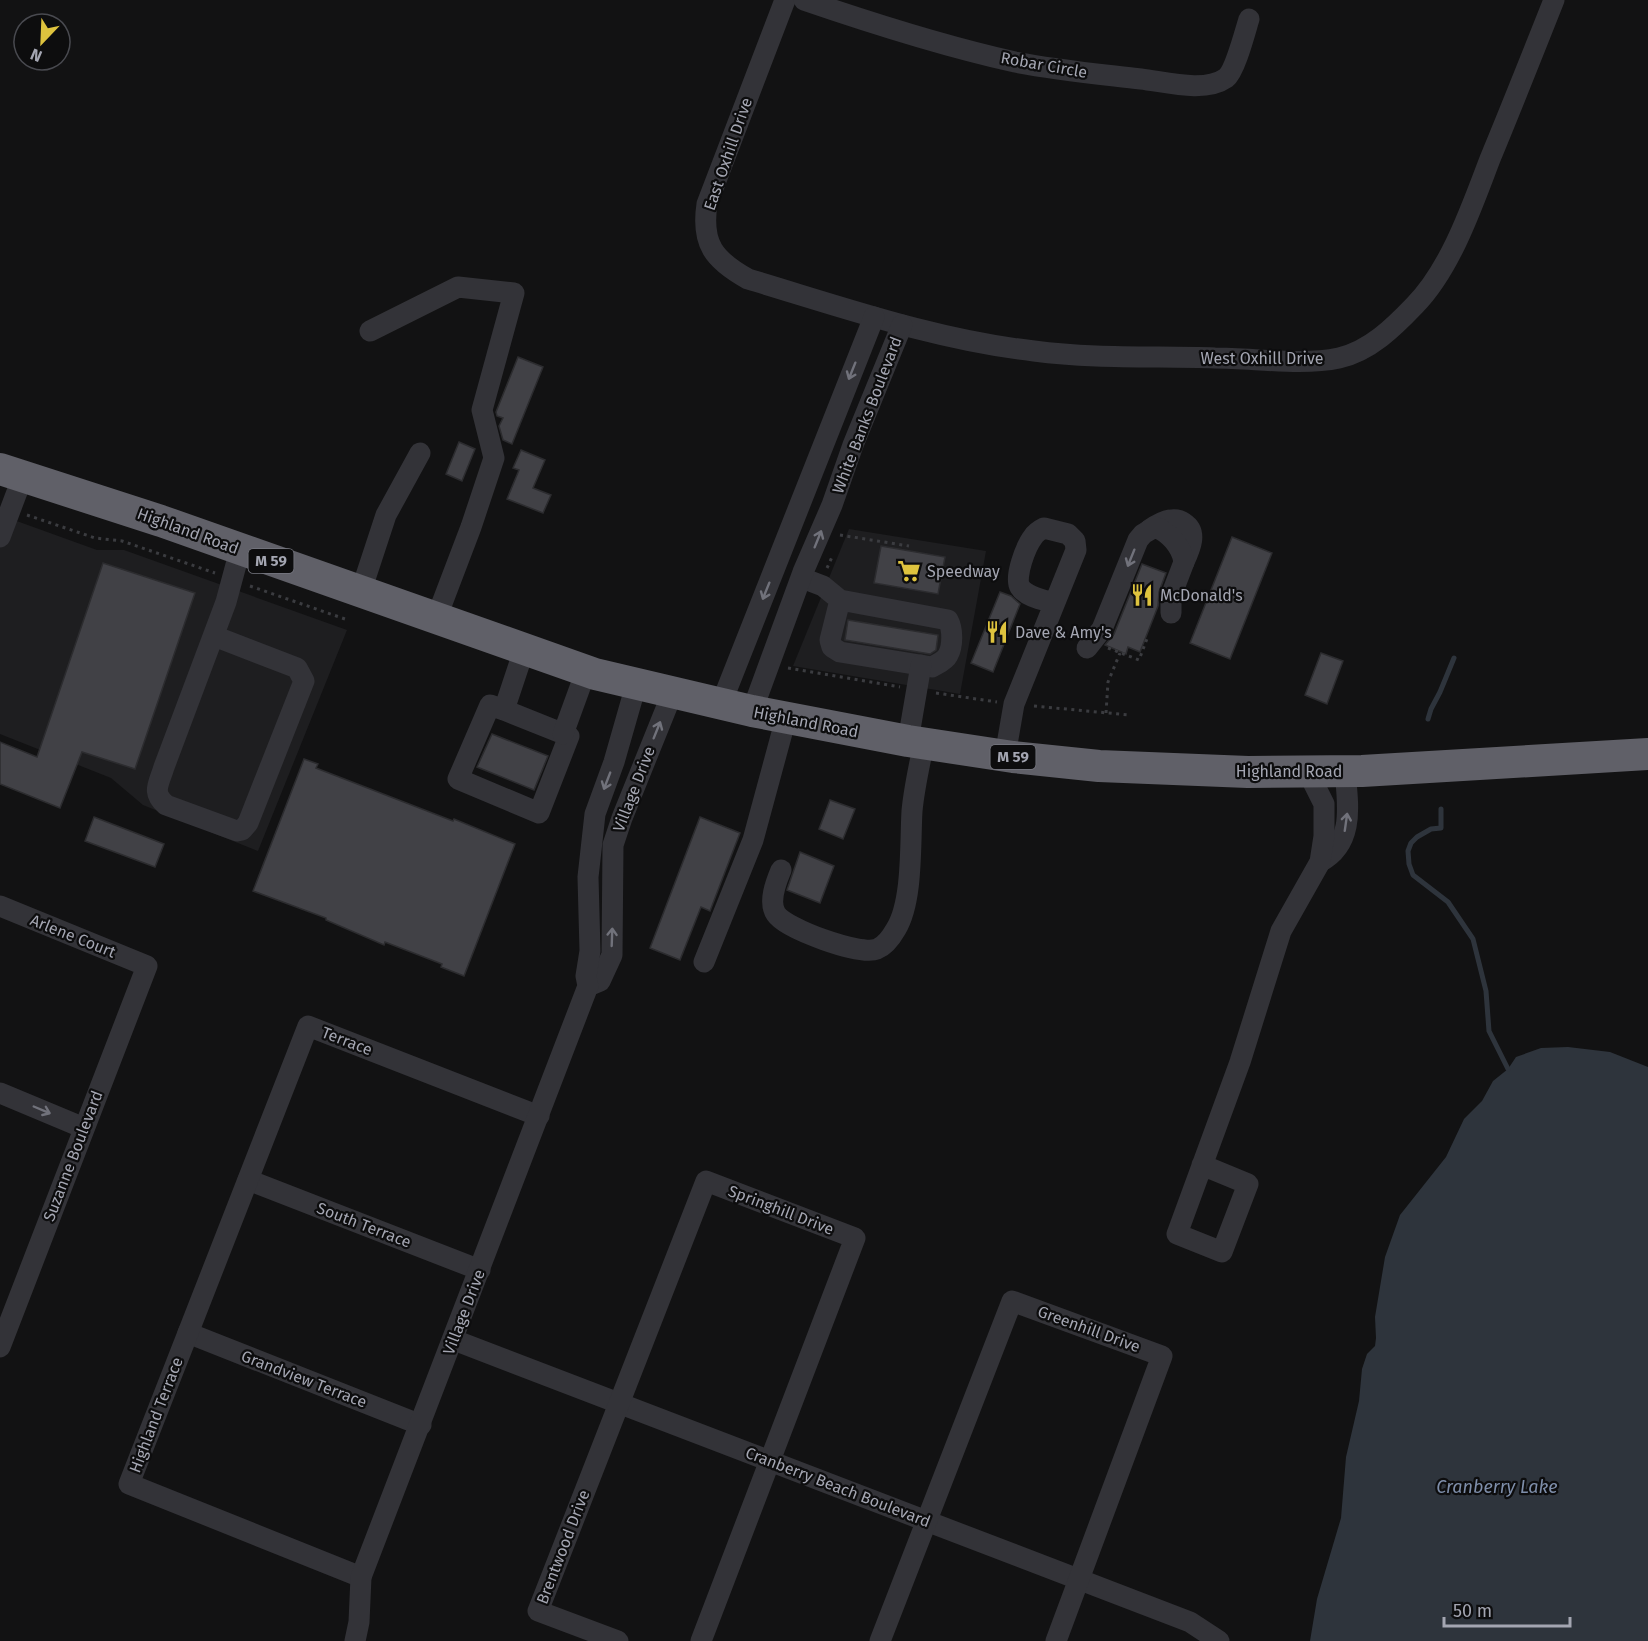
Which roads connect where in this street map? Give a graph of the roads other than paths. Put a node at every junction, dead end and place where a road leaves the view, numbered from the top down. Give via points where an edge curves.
1 (784, 0) edge
2 (804, 0) edge
3 (1554, 0) edge
4 (1250, 19) dead end
5 (874, 316) junction
6 (902, 325) junction
7 (370, 331) dead end
8 (420, 453) dead end
9 (11, 472) edge
10 (804, 494) junction
11 (832, 505) junction
12 (0, 537) edge
13 (777, 563) junction
14 (235, 565) junction
15 (802, 575) junction
16 (361, 591) junction
17 (840, 600) junction
18 (1054, 603) dead end
19 (1171, 613) dead end
20 (436, 620) junction
21 (214, 636) junction
22 (1095, 647) road end
23 (524, 650) junction
24 (921, 665) junction
25 (586, 671) junction
26 (636, 685) junction
27 (672, 694) junction
28 (721, 705) junction
29 (504, 710) junction
30 (752, 711) junction
31 (786, 718) junction
32 (563, 734) junction
33 (916, 742) junction
34 (1648, 754) edge
35 (1005, 756) junction
36 (1345, 771) junction
37 (1308, 772) junction
38 (1320, 862) junction
39 (781, 870) dead end
40 (0, 906) edge
41 (704, 962) dead end
42 (147, 966) joint
43 (588, 986) junction
44 (0, 1093) edge
45 (539, 1116) junction
46 (84, 1128) junction
47 (1202, 1166) dead end
48 (248, 1180) junction
49 (480, 1270) junction
50 (188, 1333) junction
51 (453, 1340) junction
52 (0, 1347) edge
53 (618, 1402) junction
54 (421, 1425) junction
55 (771, 1461) junction
56 (927, 1521) junction
57 (361, 1577) junction
58 (1079, 1580) junction
59 (355, 1641) edge
60 (618, 1641) edge
61 (701, 1641) edge
62 (880, 1641) edge
63 (1056, 1641) edge
64 (1220, 1641) edge

1 - 5 street, East Oxhill Drive via 707,204 704,223 708,241 719,258 748,279
2 - 4 street, Robar Circle via 951,47 1017,62 1208,86 1228,77
3 - 6 street, West Oxhill Drive via 1465,222 1444,264 1417,303 1378,340 1340,358 1293,362 1138,358 1035,351
5 - 6 street, East Oxhill Drive
5 -> 10 street, White Banks Boulevard
6 - 11 street, White Banks Boulevard
7 - 20 street via 458,287 514,293 482,410 494,458
8 - 16 street via 386,515
9 - 12 street via 11,509
9 - 14 highway, Highland Road / M 59 via 161,521
10 - 11 street, White Banks Boulevard
10 - 13 street, White Banks Boulevard
15 -> 11 street, White Banks Boulevard
13 - 15 street
13 -> 28 street, White Banks Boulevard
14 - 16 highway, Highland Road / M 59
14 - 21 street
15 - 17 street
15 - 30 street, White Banks Boulevard
16 - 20 highway, Highland Road / M 59
17 - 24 street via 832,646 840,651
17 - 24 street via 948,620 952,629 948,656 932,667
18 - 35 street via 1014,704
19 -> 22 street via 1171,596 1192,537 1187,525 1175,519 1149,530 1138,540
20 - 23 highway, Highland Road / M 59
21 - 21 street via 156,793 166,805 237,831 248,823 304,681 297,668
23 - 25 highway, Highland Road / M 59
23 - 29 street
24 - 33 street via 916,691
25 - 26 highway, Highland Road / M 59
25 - 32 street
26 - 27 highway, Highland Road / M 59
26 -> 43 street, Village Drive via 595,814 588,877
27 - 28 highway, Highland Road / M 59
43 -> 27 street, Village Drive via 600,981 612,955 613,845
28 - 30 highway, Highland Road / M 59
29 - 32 street
29 - 32 street via 490,705 458,779 539,813 569,736
30 - 31 highway, Highland Road / M 59
31 - 33 highway, Highland Road / M 59
31 - 41 street via 753,840
33 - 35 highway, Highland Road / M 59
33 - 39 street via 907,891 897,927 887,942 878,949 864,951 838,945 785,923 773,904
34 - 36 highway, Highland Road / M 59
35 - 37 highway, Highland Road / M 59 via 1099,766
36 - 37 highway, Highland Road / M 59
38 -> 36 street via 1343,841 1348,810
37 - 38 street via 1324,804
38 - 47 street via 1281,931
40 - 42 street, Arlene Court
42 - 46 street, Suzanne Boulevard
43 - 45 street, Village Drive
44 -> 46 street
45 - 48 street, Terrace via 308,1026
45 - 49 street, Village Drive
46 - 52 street, Suzanne Boulevard
48 - 49 street, South Terrace
48 - 50 street, Highland Terrace
49 - 51 street, Village Drive
50 - 54 street, Grandview Terrace
50 - 57 street, Highland Terrace via 129,1484
51 - 53 street, Cranberry Beach Boulevard
51 - 54 street, Village Drive
53 - 55 street, Cranberry Beach Boulevard
53 - 55 street, Springhill Drive via 706,1181 855,1238
53 - 60 street, Brentwood Drive via 538,1611
54 - 57 street, Village Drive
55 - 56 street, Cranberry Beach Boulevard
55 - 61 street
56 - 58 street, Cranberry Beach Boulevard
56 - 58 street, Greenhill Drive via 1012,1301 1162,1356
56 - 62 street
57 - 59 street, Village Drive
58 - 63 street
58 - 64 street, Cranberry Beach Boulevard via 1190,1622

